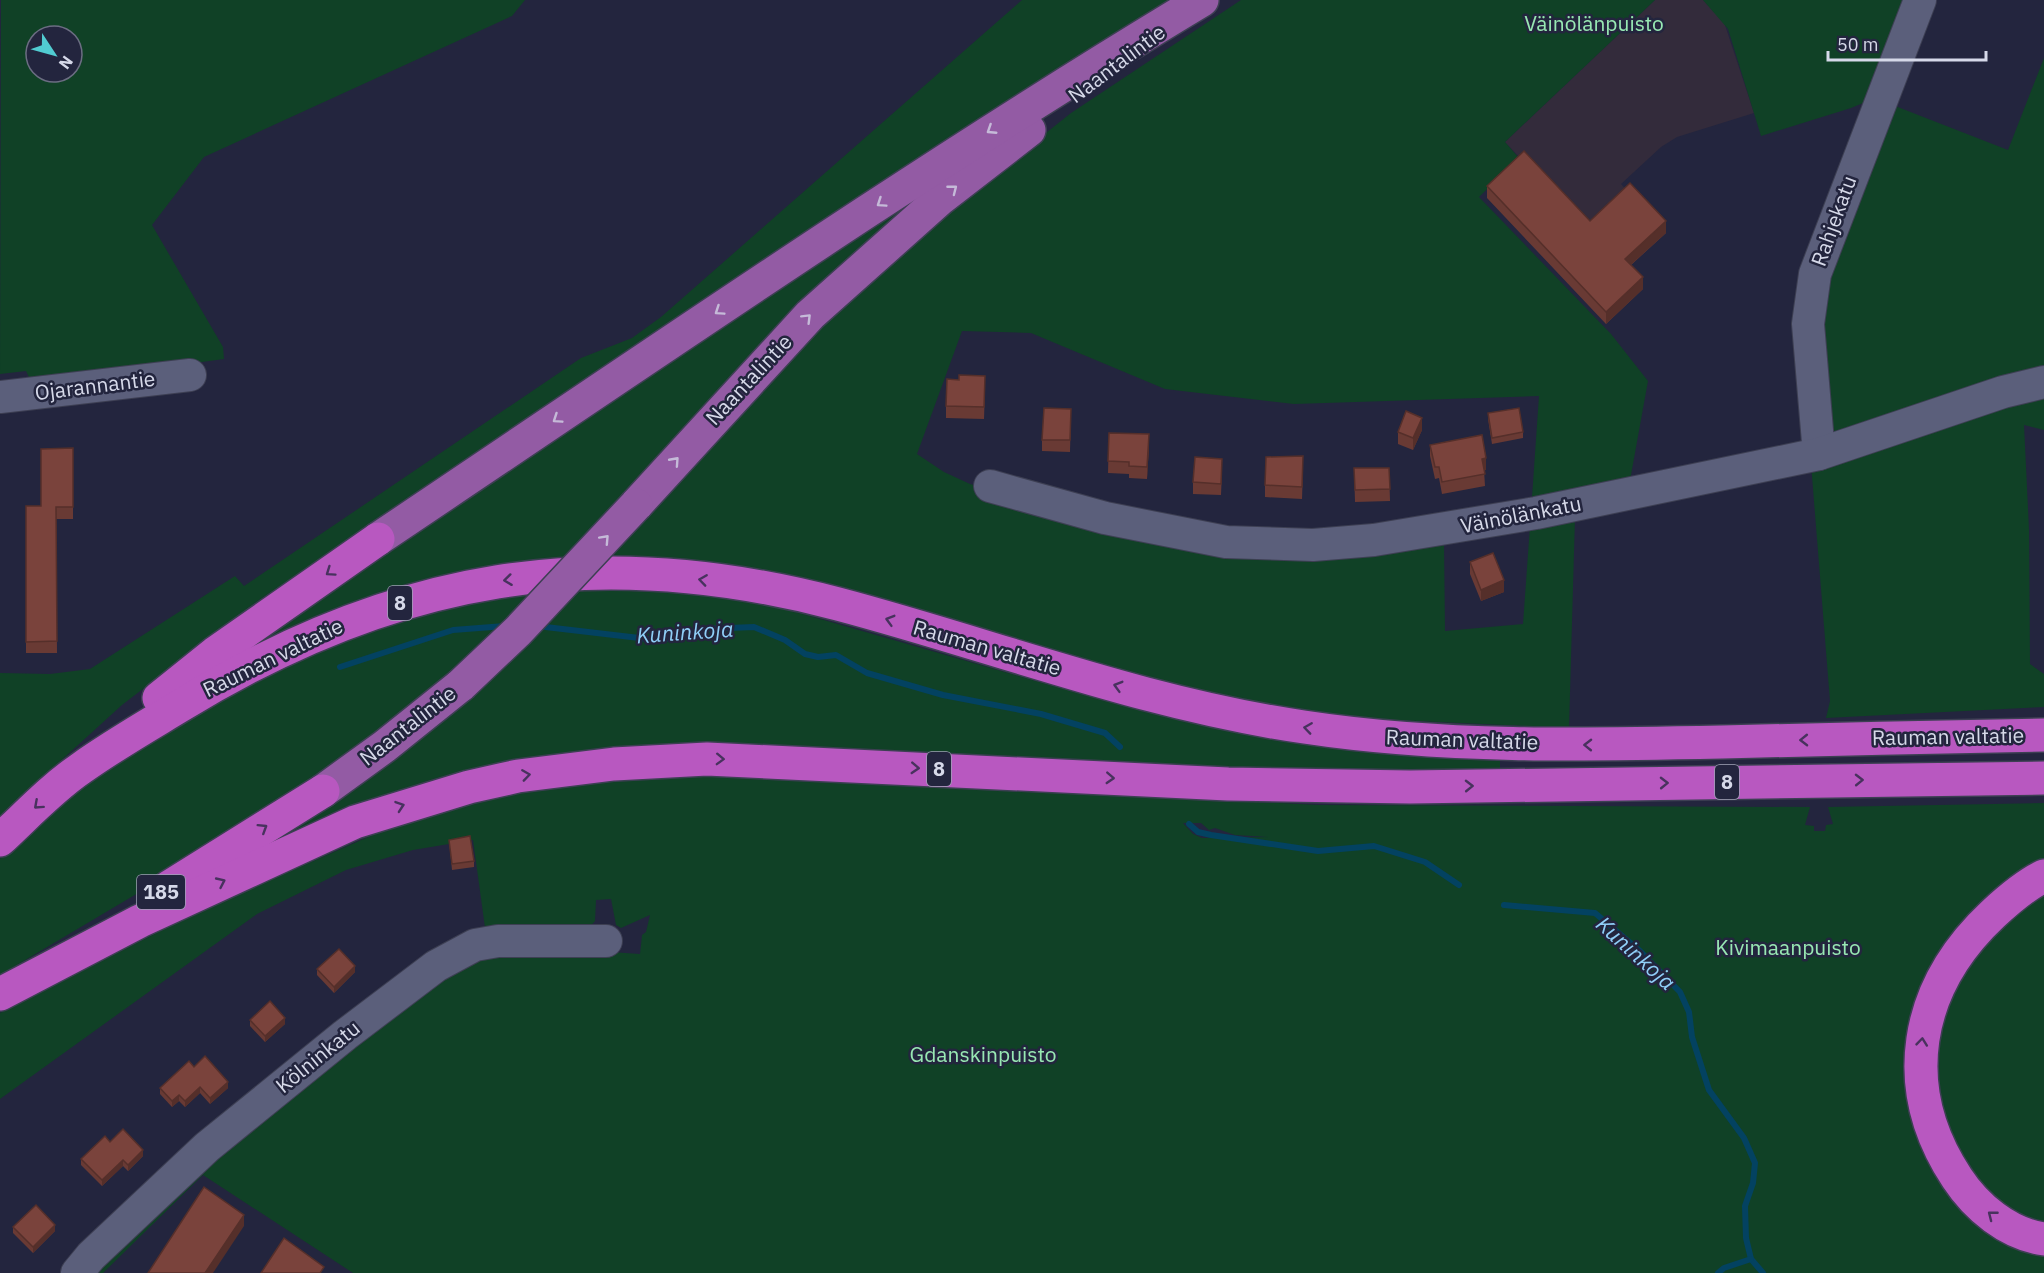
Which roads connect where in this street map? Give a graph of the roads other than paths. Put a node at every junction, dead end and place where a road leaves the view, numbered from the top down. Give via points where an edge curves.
1 (1202, 0) edge
2 (1920, 0) edge
3 (190, 375) dead end
4 (2044, 382) edge
5 (0, 397) edge
6 (1819, 454) junction
7 (990, 486) dead end
8 (378, 539) joint
9 (2044, 735) edge
10 (77, 771) junction
11 (2044, 778) edge
12 (323, 791) joint
13 (0, 840) edge
14 (2044, 876) edge
15 (606, 941) dead end
16 (0, 994) edge
17 (2044, 1239) edge
18 (77, 1273) edge

1 -> 8 main road, Naantalintie / 185 via 930,170
12 -> 1 main road, Naantalintie / 185, bridge via 461,685 518,631 781,345 883,248 997,153
2 - 6 street, Rahjekatu via 1815,274 1808,324
3 - 5 street, Ojarannantie
4 - 6 street, Väinölänkatu
6 - 7 street, Väinölänkatu via 1431,532 1313,545 1226,542 1105,518
8 -> 10 highway, 185 via 215,653
9 -> 10 highway, Rauman valtatie / 8 via 1599,745 1366,736 1233,715 1141,693 835,603 760,588 626,572 485,582 354,618 236,672
10 -> 13 highway, Rauman valtatie / 8
16 -> 11 highway, Rauman valtatie / 8 via 150,916 355,822 518,776 614,764 707,759 1228,784 1410,787
16 -> 12 highway, 185
17 -> 14 highway via 2019,1232 1993,1217 1963,1188 1932,1132 1921,1079 1924,1026 1942,980 1962,947 2005,904
15 - 18 street, Kölninkatu via 498,941 475,945 436,966 207,1148

